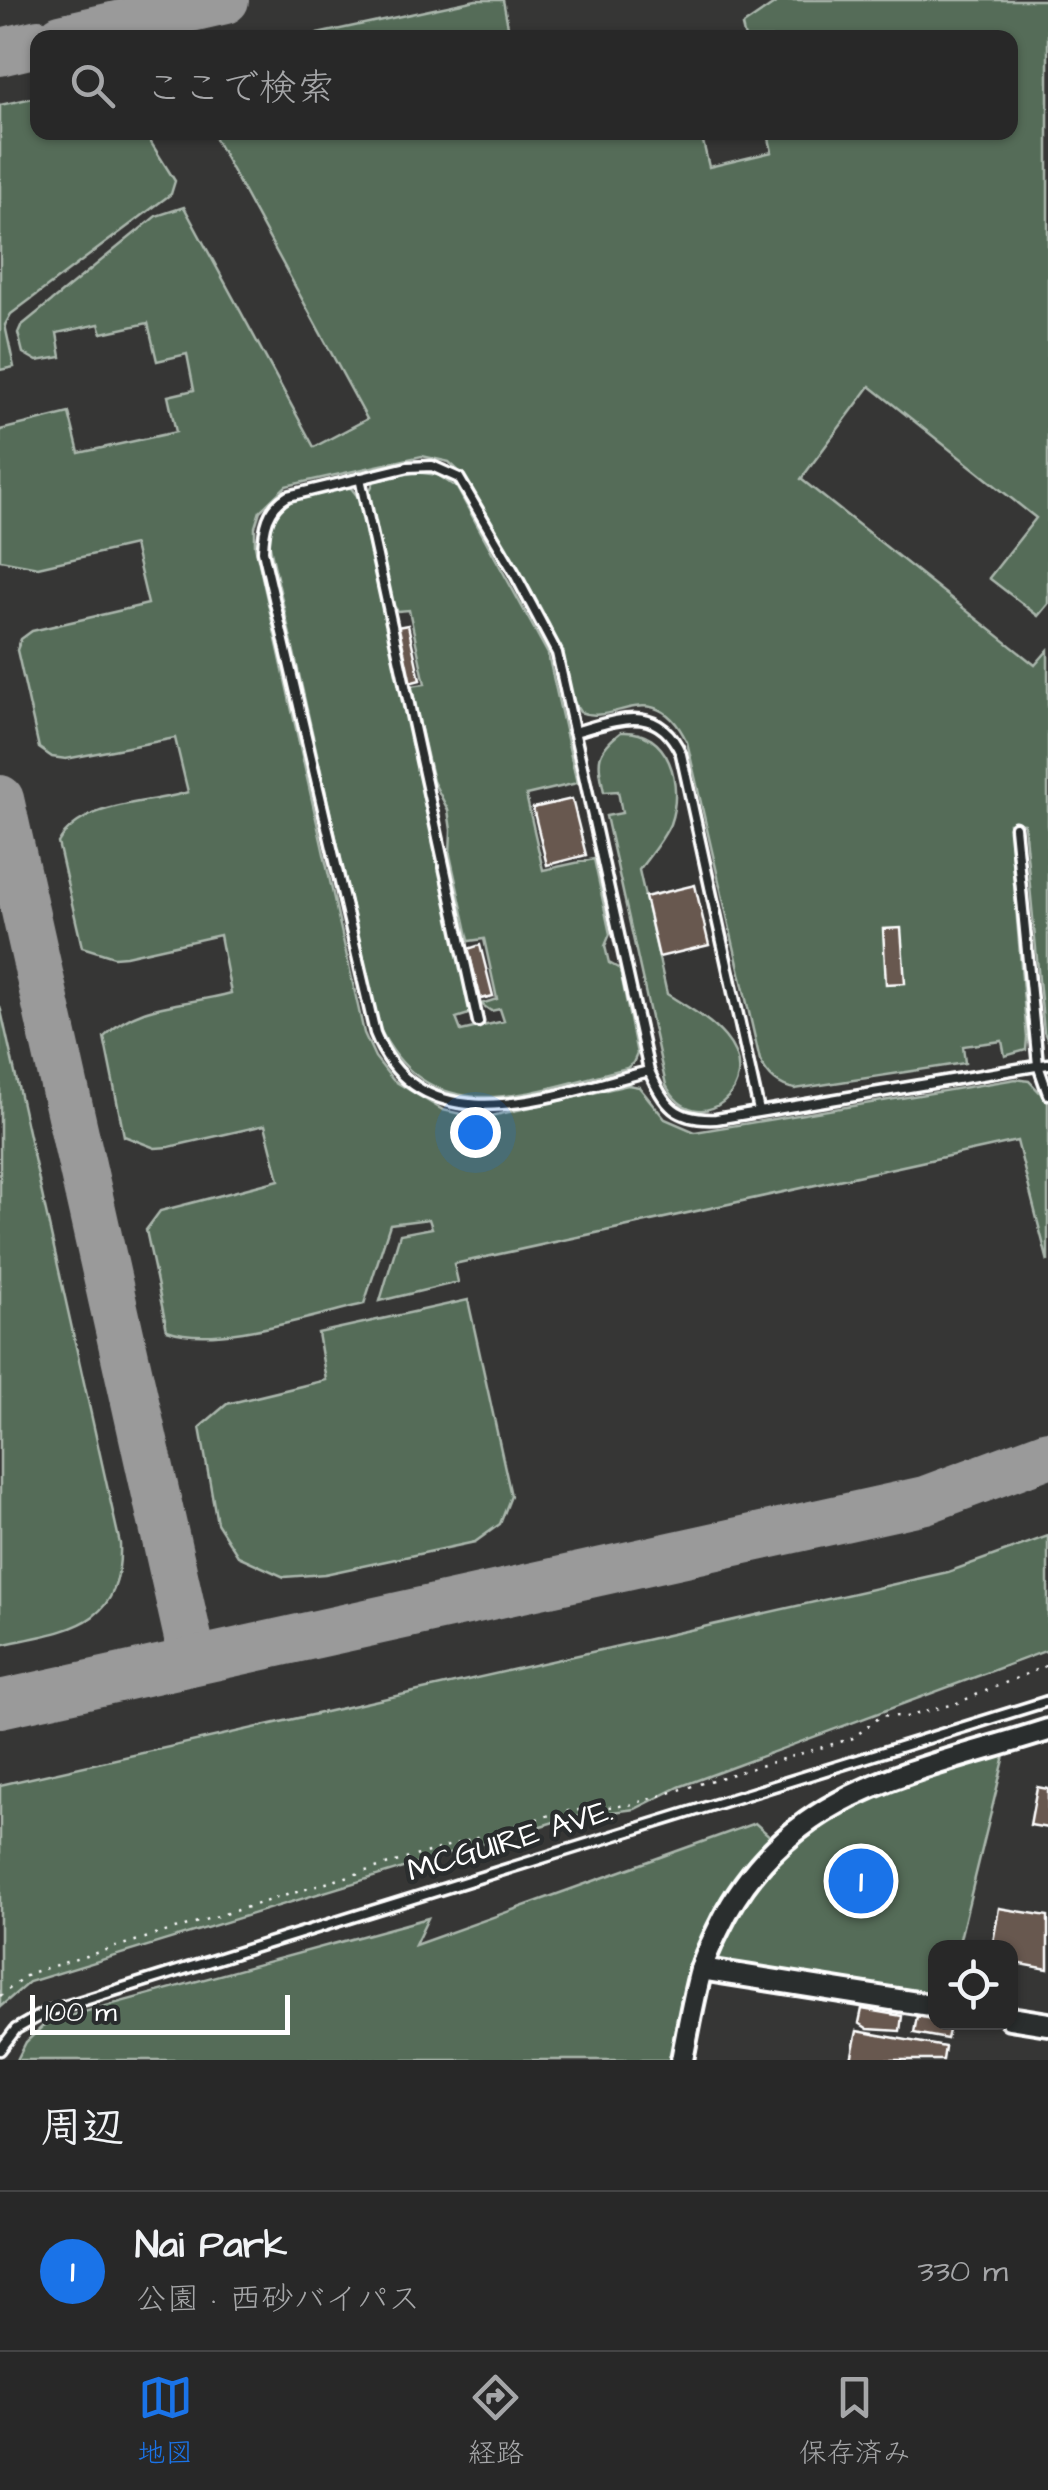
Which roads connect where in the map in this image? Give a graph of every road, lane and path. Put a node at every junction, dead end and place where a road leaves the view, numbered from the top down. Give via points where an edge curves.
1 (360, 478) junction
2 (574, 732) junction
3 (1015, 828) dead end
4 (478, 1022) dead end
5 (1043, 1064) edge
6 (649, 1071) junction
7 (1048, 1094) edge
8 (759, 1111) junction
9 (1048, 1665) edge
10 (1048, 1701) edge
11 (1048, 1730) edge
12 (702, 1969) junction
13 (0, 1996) edge
14 (928, 2005) edge
15 (1018, 2019) edge
16 (1048, 2024) edge
17 (0, 2050) edge
18 (682, 2060) edge

1 - 2 lane via 432,466 459,478 557,653
1 - 4 lane
1 - 6 lane via 277,502 264,530 264,552 382,1052 424,1091 470,1107 514,1104
2 - 6 lane
2 - 8 lane via 626,718 654,721 672,734
3 - 5 lane
5 - 7 lane
5 - 8 lane
6 - 8 lane via 660,1096 692,1120
9 - 13 path via 957,1703 882,1715 834,1744 629,1805 560,1812 30,1974
10 - 17 lane, MCGUIRE AVE. via 46,2012 16,2029
11 - 12 street via 860,1790 822,1809 760,1861
12 - 14 street
12 - 18 street
15 - 16 street

